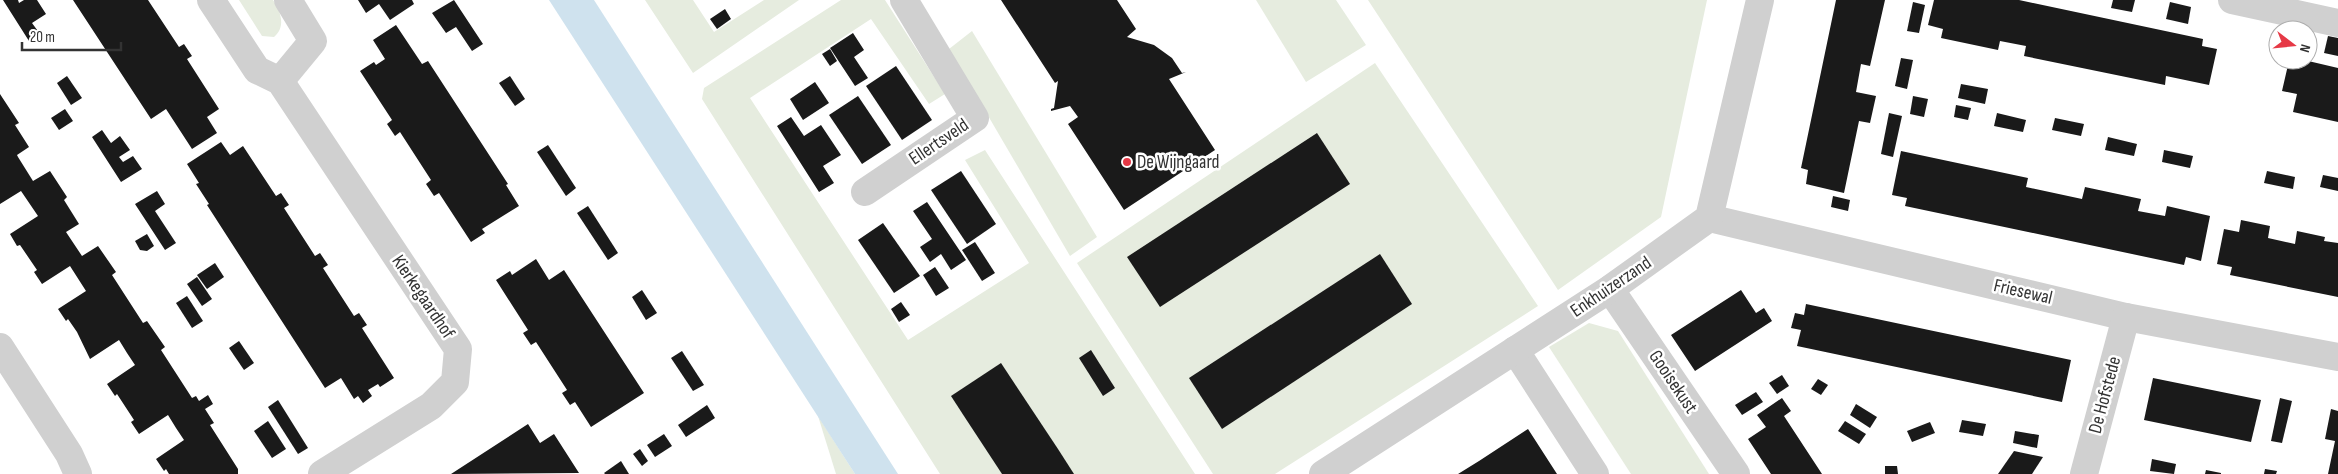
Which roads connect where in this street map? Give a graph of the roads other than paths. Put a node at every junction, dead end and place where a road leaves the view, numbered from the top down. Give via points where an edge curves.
1 (211, 0) edge
2 (288, 0) edge
3 (904, 0) edge
4 (1760, 0) edge
5 (2232, 0) edge
6 (2338, 23) edge
7 (280, 82) junction
8 (865, 192) dead end
9 (1710, 218) junction
10 (1610, 289) junction
11 (2126, 316) junction
12 (0, 347) edge
13 (1515, 350) junction
14 (2338, 357) edge
15 (78, 474) edge
16 (322, 474) edge
17 (1323, 474) edge
18 (1594, 474) edge
19 (1736, 474) edge
20 (2084, 474) edge

1 - 7 street, Kierkegaardhof via 257,70
2 - 7 street via 313,41
3 - 8 street, Ellertsveld via 975,118
4 - 9 street
5 - 6 street
7 - 16 street, Kierkegaardhof via 458,349 456,382 431,406
9 - 10 street, Enkhuizerzand
9 - 11 street, Friesewal
10 - 13 street, Enkhuizerzand
10 - 19 street, Gooisekust
11 - 14 street, Friesewal
11 - 20 street, De Hofstede
12 - 15 street
13 - 17 street, Enkhuizerzand
13 - 18 street

